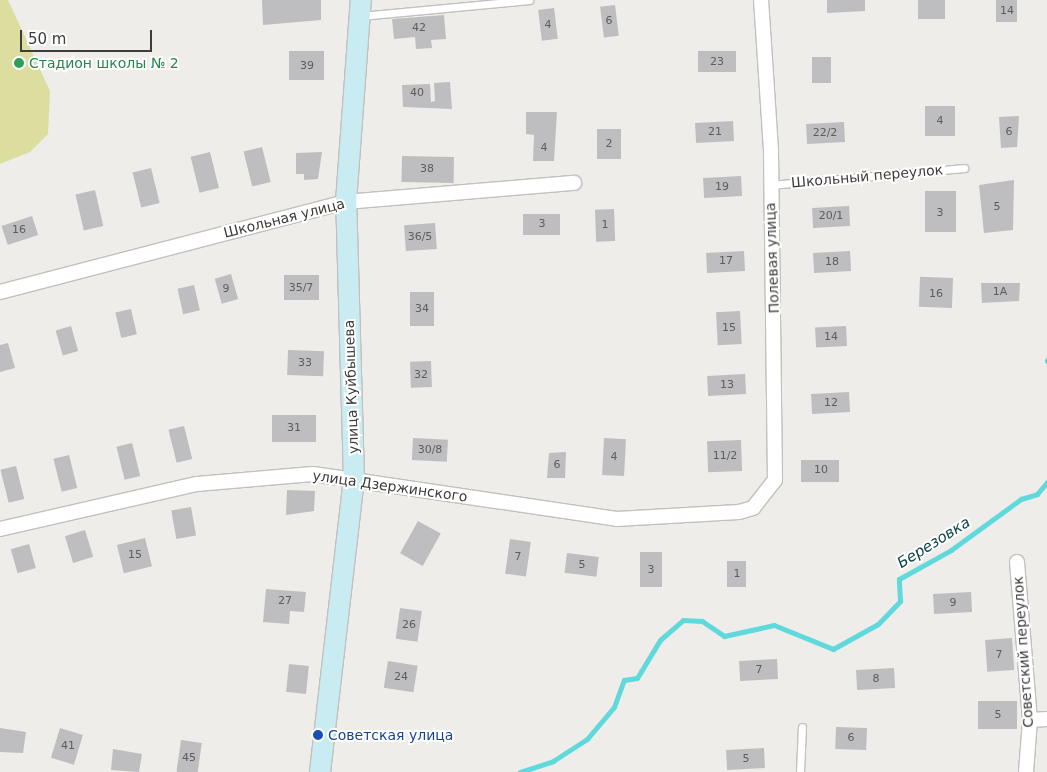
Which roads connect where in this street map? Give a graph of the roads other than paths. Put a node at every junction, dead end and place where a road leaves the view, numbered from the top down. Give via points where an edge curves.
1 (529, 0) edge
2 (761, 0) edge
3 (361, 8) edge
4 (964, 168) dead end
5 (574, 183) dead end
6 (770, 185) junction
7 (346, 202) junction
8 (0, 292) edge
9 (354, 480) junction
10 (753, 508) joint
11 (0, 528) edge
12 (1017, 562) dead end
13 (1047, 719) edge
14 (1030, 720) junction
15 (802, 727) dead end
16 (320, 772) edge
17 (800, 772) edge
18 (1026, 772) edge

1 - 3 lane
2 - 6 street, Полевая улица
3 - 7 street, улица Куйбышева
4 - 6 lane, Школьный переулок
5 - 7 street, Школьная улица via 546,189
6 - 10 street, Полевая улица via 775,480
7 - 8 street, Школьная улица
7 - 9 street, улица Куйбышева
9 - 10 street, улица Дзержинского via 616,519 739,512
9 - 11 street, улица Дзержинского via 314,474 197,484
9 - 16 street, улица Куйбышева
12 - 14 street, Советский переулок
13 - 14 street
14 - 18 street, Советский переулок
15 - 17 lane

